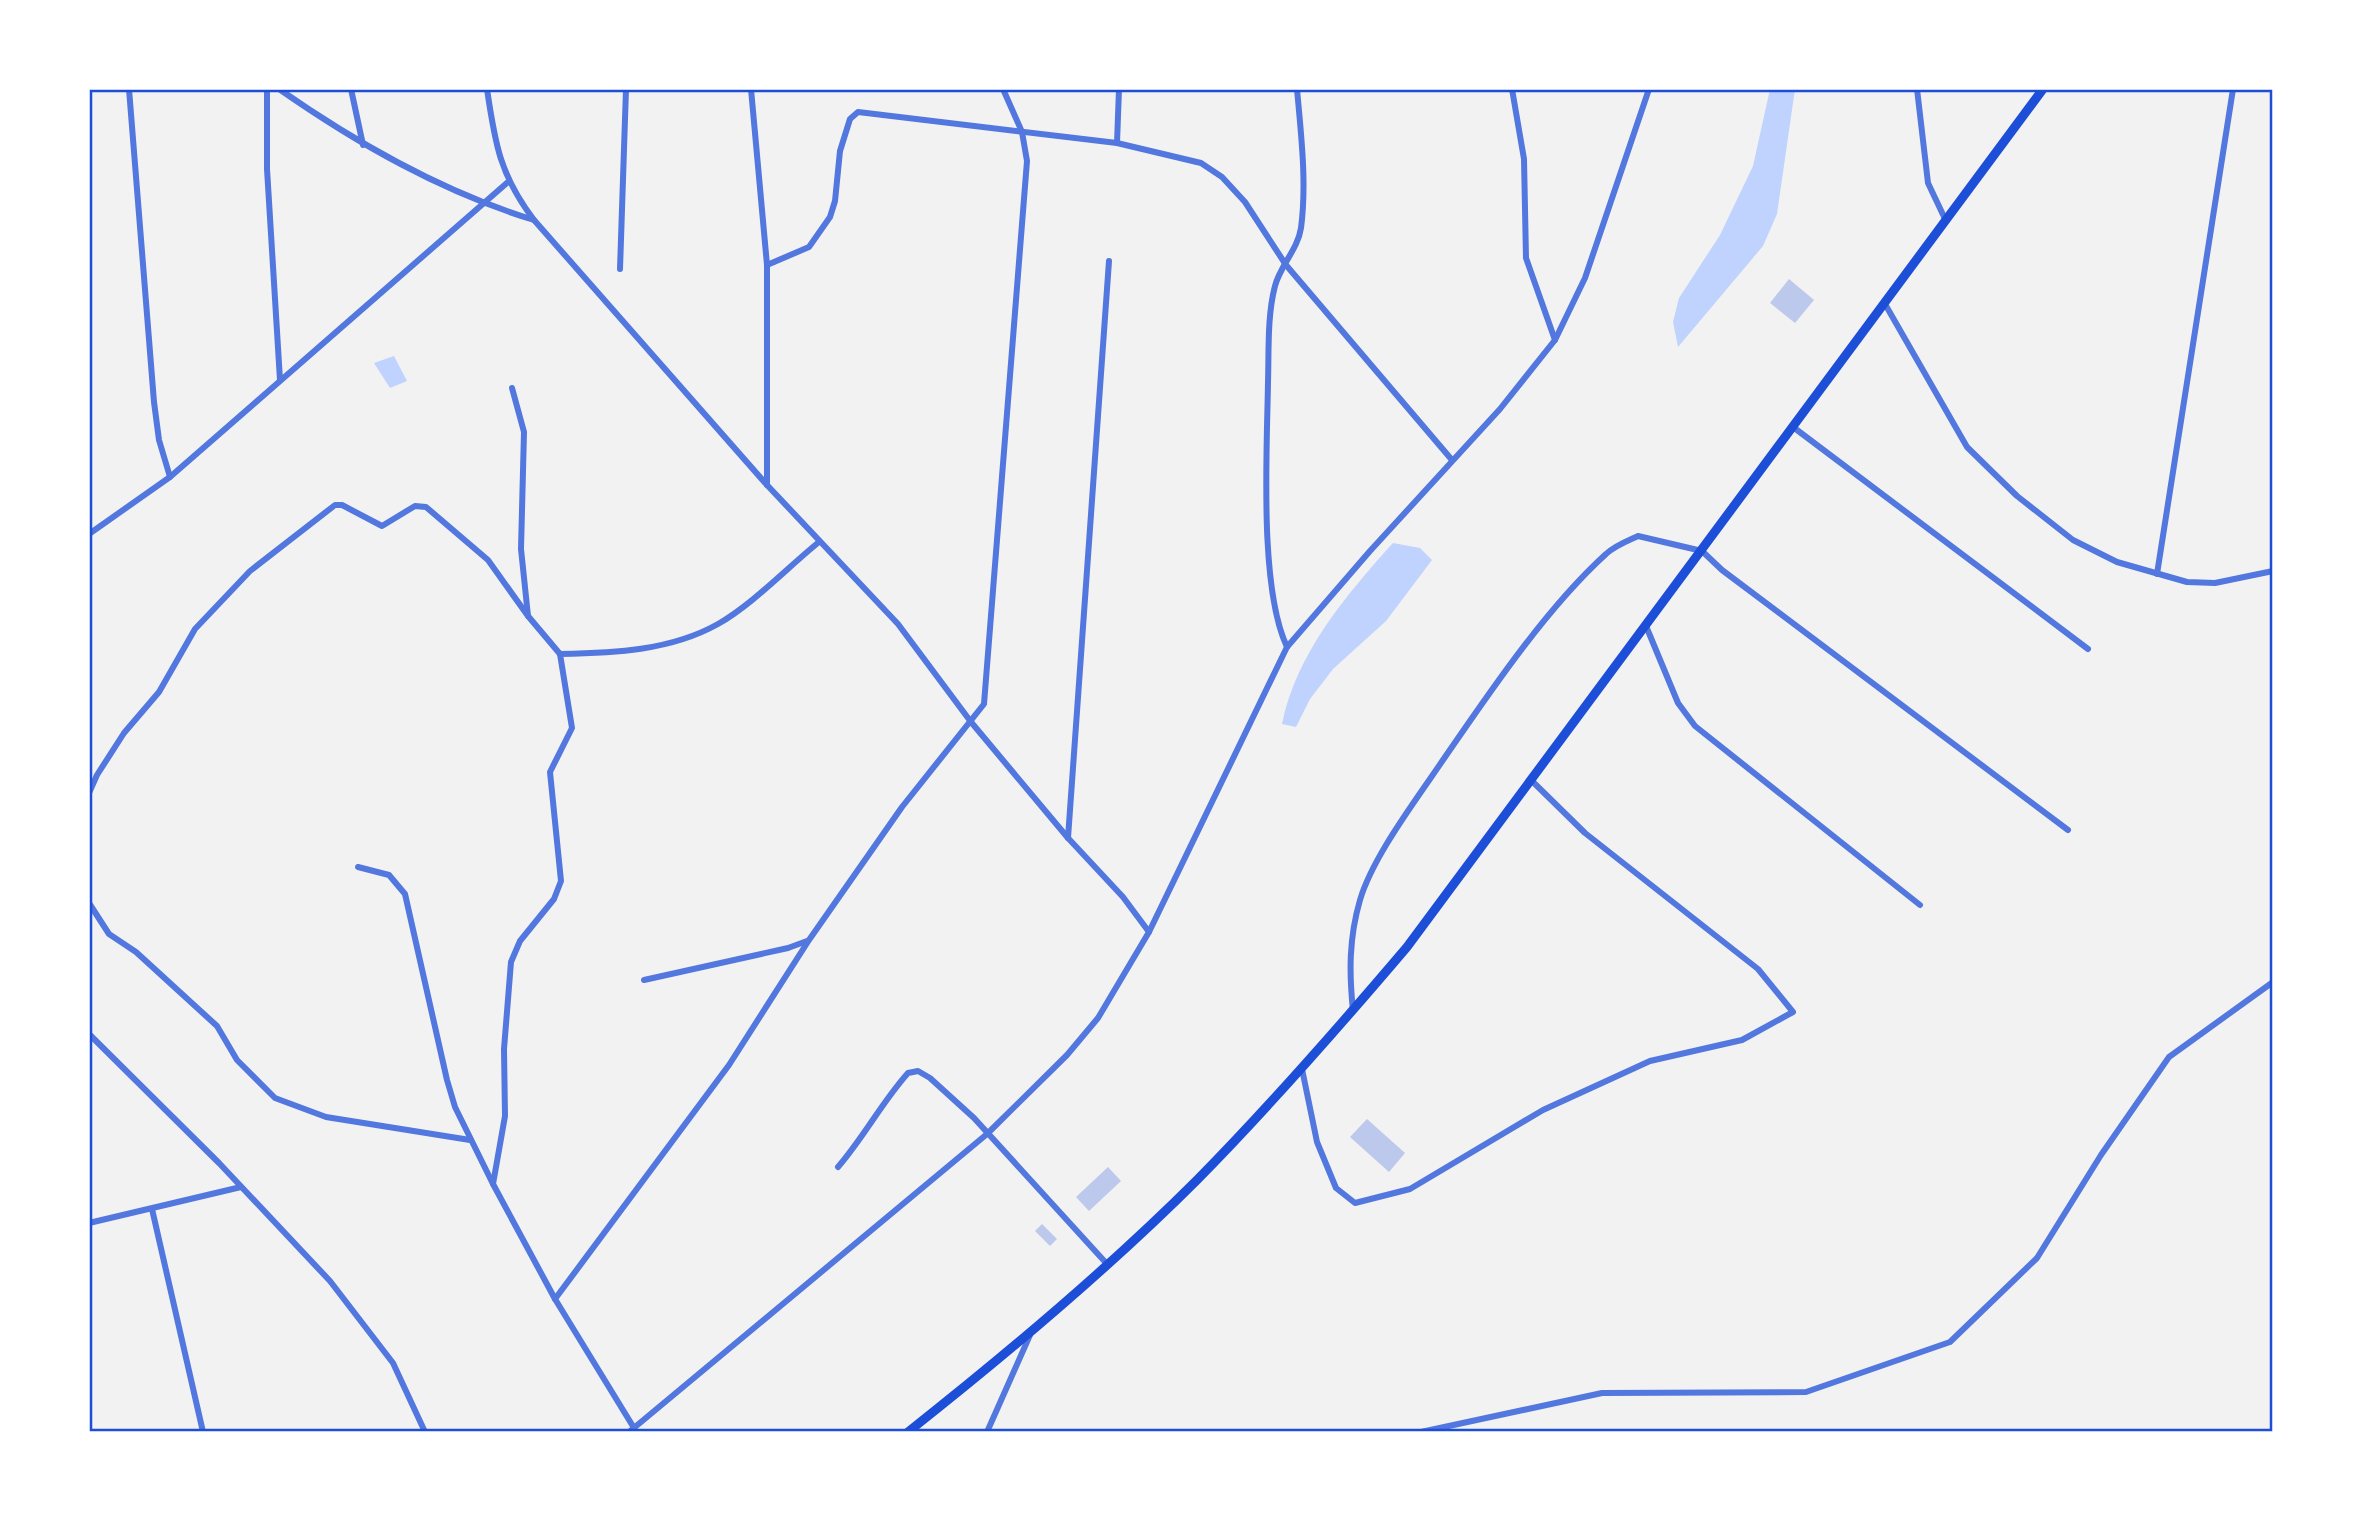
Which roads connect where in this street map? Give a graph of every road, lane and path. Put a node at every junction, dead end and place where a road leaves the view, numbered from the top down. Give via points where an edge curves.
1 (129, 89) edge
2 (267, 89) edge
3 (279, 89) edge
4 (351, 89) edge
5 (487, 89) edge
6 (626, 89) edge
7 (751, 89) edge
8 (1003, 89) edge
9 (1119, 89) edge
10 (1297, 89) edge
11 (1512, 89) edge
12 (1649, 89) edge
13 (1917, 89) edge
14 (2043, 89) edge
15 (2233, 89) edge
16 (1022, 132) junction
17 (1118, 144) junction
18 (363, 145) junction
19 (508, 182) junction
20 (483, 205) junction
21 (534, 220) junction
22 (1946, 221) junction
23 (1109, 261) dead end
24 (768, 265) junction
25 (1286, 265) junction
26 (620, 268) dead end
27 (1885, 304) junction
28 (1555, 340) junction
29 (280, 380) junction
30 (512, 388) dead end
31 (1793, 427) junction
32 (1452, 460) junction
33 (170, 477) junction
34 (767, 485) junction
35 (89, 534) edge
36 (819, 542) junction
37 (1702, 551) junction
38 (2273, 571) edge
39 (2157, 574) junction
40 (528, 616) junction
41 (1646, 626) junction
42 (1287, 647) junction
43 (2088, 649) dead end
44 (560, 654) junction
45 (971, 722) junction
46 (1532, 781) junction
47 (89, 793) edge
48 (2068, 830) dead end
49 (1068, 838) junction
50 (358, 867) dead end
51 (89, 903) edge
52 (1920, 905) dead end
53 (1149, 933) junction
54 (809, 940) junction
55 (644, 979) dead end
56 (2273, 982) edge
57 (1353, 1011) junction
58 (89, 1034) edge
59 (1302, 1069) junction
60 (987, 1134) junction
61 (470, 1140) junction
62 (838, 1167) dead end
63 (493, 1184) junction
64 (241, 1187) junction
65 (152, 1209) junction
66 (89, 1223) edge
67 (1107, 1264) junction
68 (555, 1299) junction
69 (1034, 1327) junction
70 (631, 1430) edge
71 (202, 1432) edge
72 (425, 1432) edge
73 (908, 1432) edge
74 (987, 1432) edge
75 (1421, 1432) edge

1 - 33 street via 154,402
2 - 29 street via 267,169
3 - 18 street
4 - 18 street
5 - 19 street
6 - 26 street
7 - 24 street
8 - 16 street
9 - 17 street
10 - 25 street via 1301,230
11 - 28 street via 1524,159 1526,258
12 - 28 street via 1586,278
13 - 22 street via 1928,183
14 - 22 main road
15 - 39 street
16 - 17 street
16 - 24 street via 858,112 850,119 840,151 830,217 809,247
16 - 45 street via 1027,161 988,690
17 - 25 street via 1201,163 1222,177 1245,202
18 - 20 street
19 - 20 street
19 - 21 street
20 - 21 street
20 - 29 street
21 - 34 street
22 - 27 main road
23 - 49 street
24 - 34 street
25 - 32 street
25 - 42 street via 1275,285 1269,336 1267,437 1272,567 1279,630
27 - 31 main road
27 - 39 street via 1967,447 1982,464 2073,540 2117,562
28 - 32 street
29 - 33 street
30 - 40 street via 524,432 521,549
31 - 37 main road
31 - 43 street
32 - 42 street
33 - 35 street
34 - 36 street
36 - 44 street via 719,624 673,642 634,650
36 - 45 street via 919,648
37 - 41 main road
37 - 48 street
37 - 57 street via 1638,536 1608,552 1566,595 1479,709 1396,830 1361,897 1349,950
38 - 39 street via 2215,583
40 - 44 street
40 - 47 street via 488,560 426,507 415,506 382,526 334,505 250,571 195,629 159,692 124,733
41 - 46 main road
41 - 52 street via 1678,703 1695,726
42 - 53 street
44 - 63 street via 572,728 550,772 561,881 511,962 503,1049 505,1116
45 - 49 street
45 - 54 street via 902,807
46 - 57 main road
46 - 59 street via 1585,833 1758,969 1793,1012 1742,1041 1638,1067 1543,1110 1410,1189 1355,1203 1336,1188 1317,1142
49 - 53 street via 1123,897
50 - 61 street via 388,875 405,894 447,1080
51 - 61 street via 109,933 218,1026 237,1060 275,1098 326,1117
53 - 60 street via 1098,1018
54 - 55 street
54 - 68 street via 729,1065
56 - 75 street via 2169,1057 2038,1258 1950,1342 1806,1392 1602,1393
57 - 59 main road
58 - 64 street
59 - 67 main road via 1194,1183
60 - 62 street via 930,1078 908,1073
60 - 67 street
60 - 70 street
61 - 63 street
63 - 68 street
64 - 65 street
64 - 72 street via 330,1281 378,1340
65 - 66 street
65 - 71 street
67 - 69 main road
68 - 70 street
69 - 73 main road
69 - 74 street

